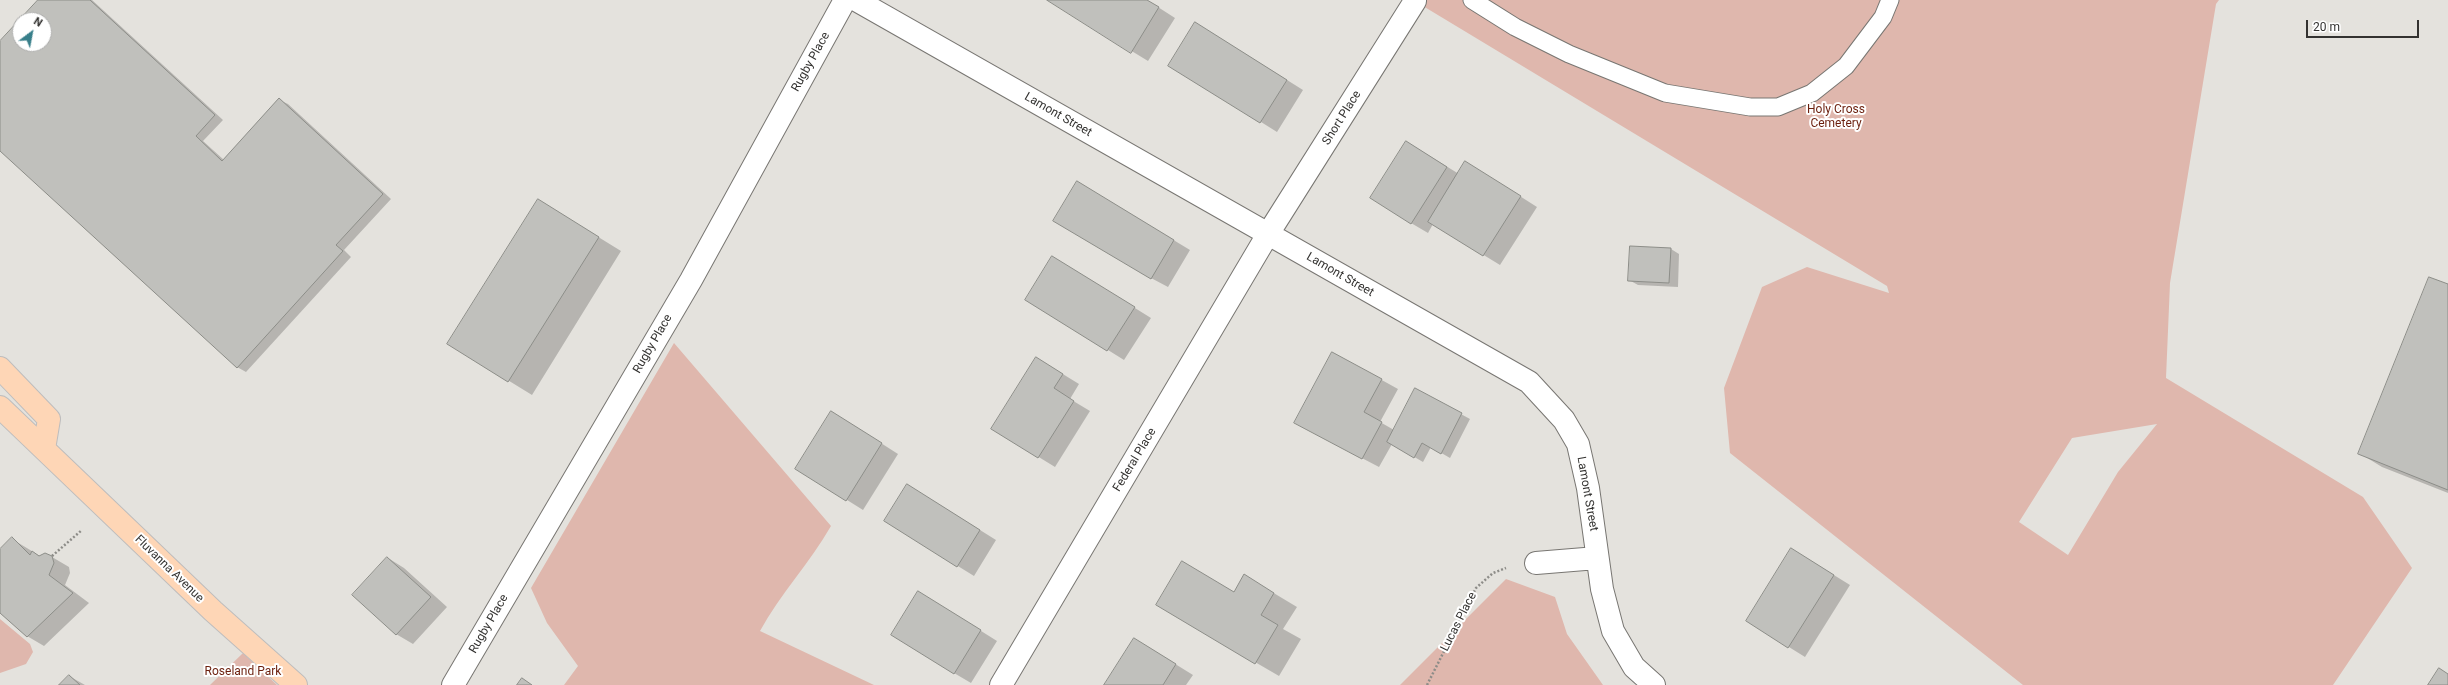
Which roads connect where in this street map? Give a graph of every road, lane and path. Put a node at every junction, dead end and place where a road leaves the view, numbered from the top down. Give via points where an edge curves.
1 (845, 0) edge
2 (856, 0) edge
3 (1472, 0) edge
4 (1890, 0) edge
5 (1416, 1) edge
6 (1268, 234) junction
7 (0, 368) edge
8 (0, 407) edge
9 (44, 449) junction
10 (82, 530) dead end
11 (52, 556) dead end
12 (1597, 558) junction
13 (1536, 563) joint
14 (296, 685) edge
15 (454, 685) edge
16 (1001, 685) edge
17 (1427, 685) edge
18 (1654, 685) edge

1 - 15 street, Rugby Place via 690,280
2 - 6 street, Lamont Street
3 - 4 lane via 1515,27 1569,54 1665,94 1750,107 1778,107 1812,93 1846,66 1883,17
5 - 6 street, Short Place
6 - 12 street, Lamont Street via 1529,382 1564,420 1578,444 1588,488
6 - 16 street, Federal Place
7 - 9 main road via 49,419
8 - 9 main road, Fluvanna Avenue
9 - 14 main road, Fluvanna Avenue via 213,611
10 - 11 path
12 - 13 street
12 - 18 street, Lamont Street via 1613,631 1634,667
13 - 17 path, Lucas Place via 1512,566 1493,573 1476,588

